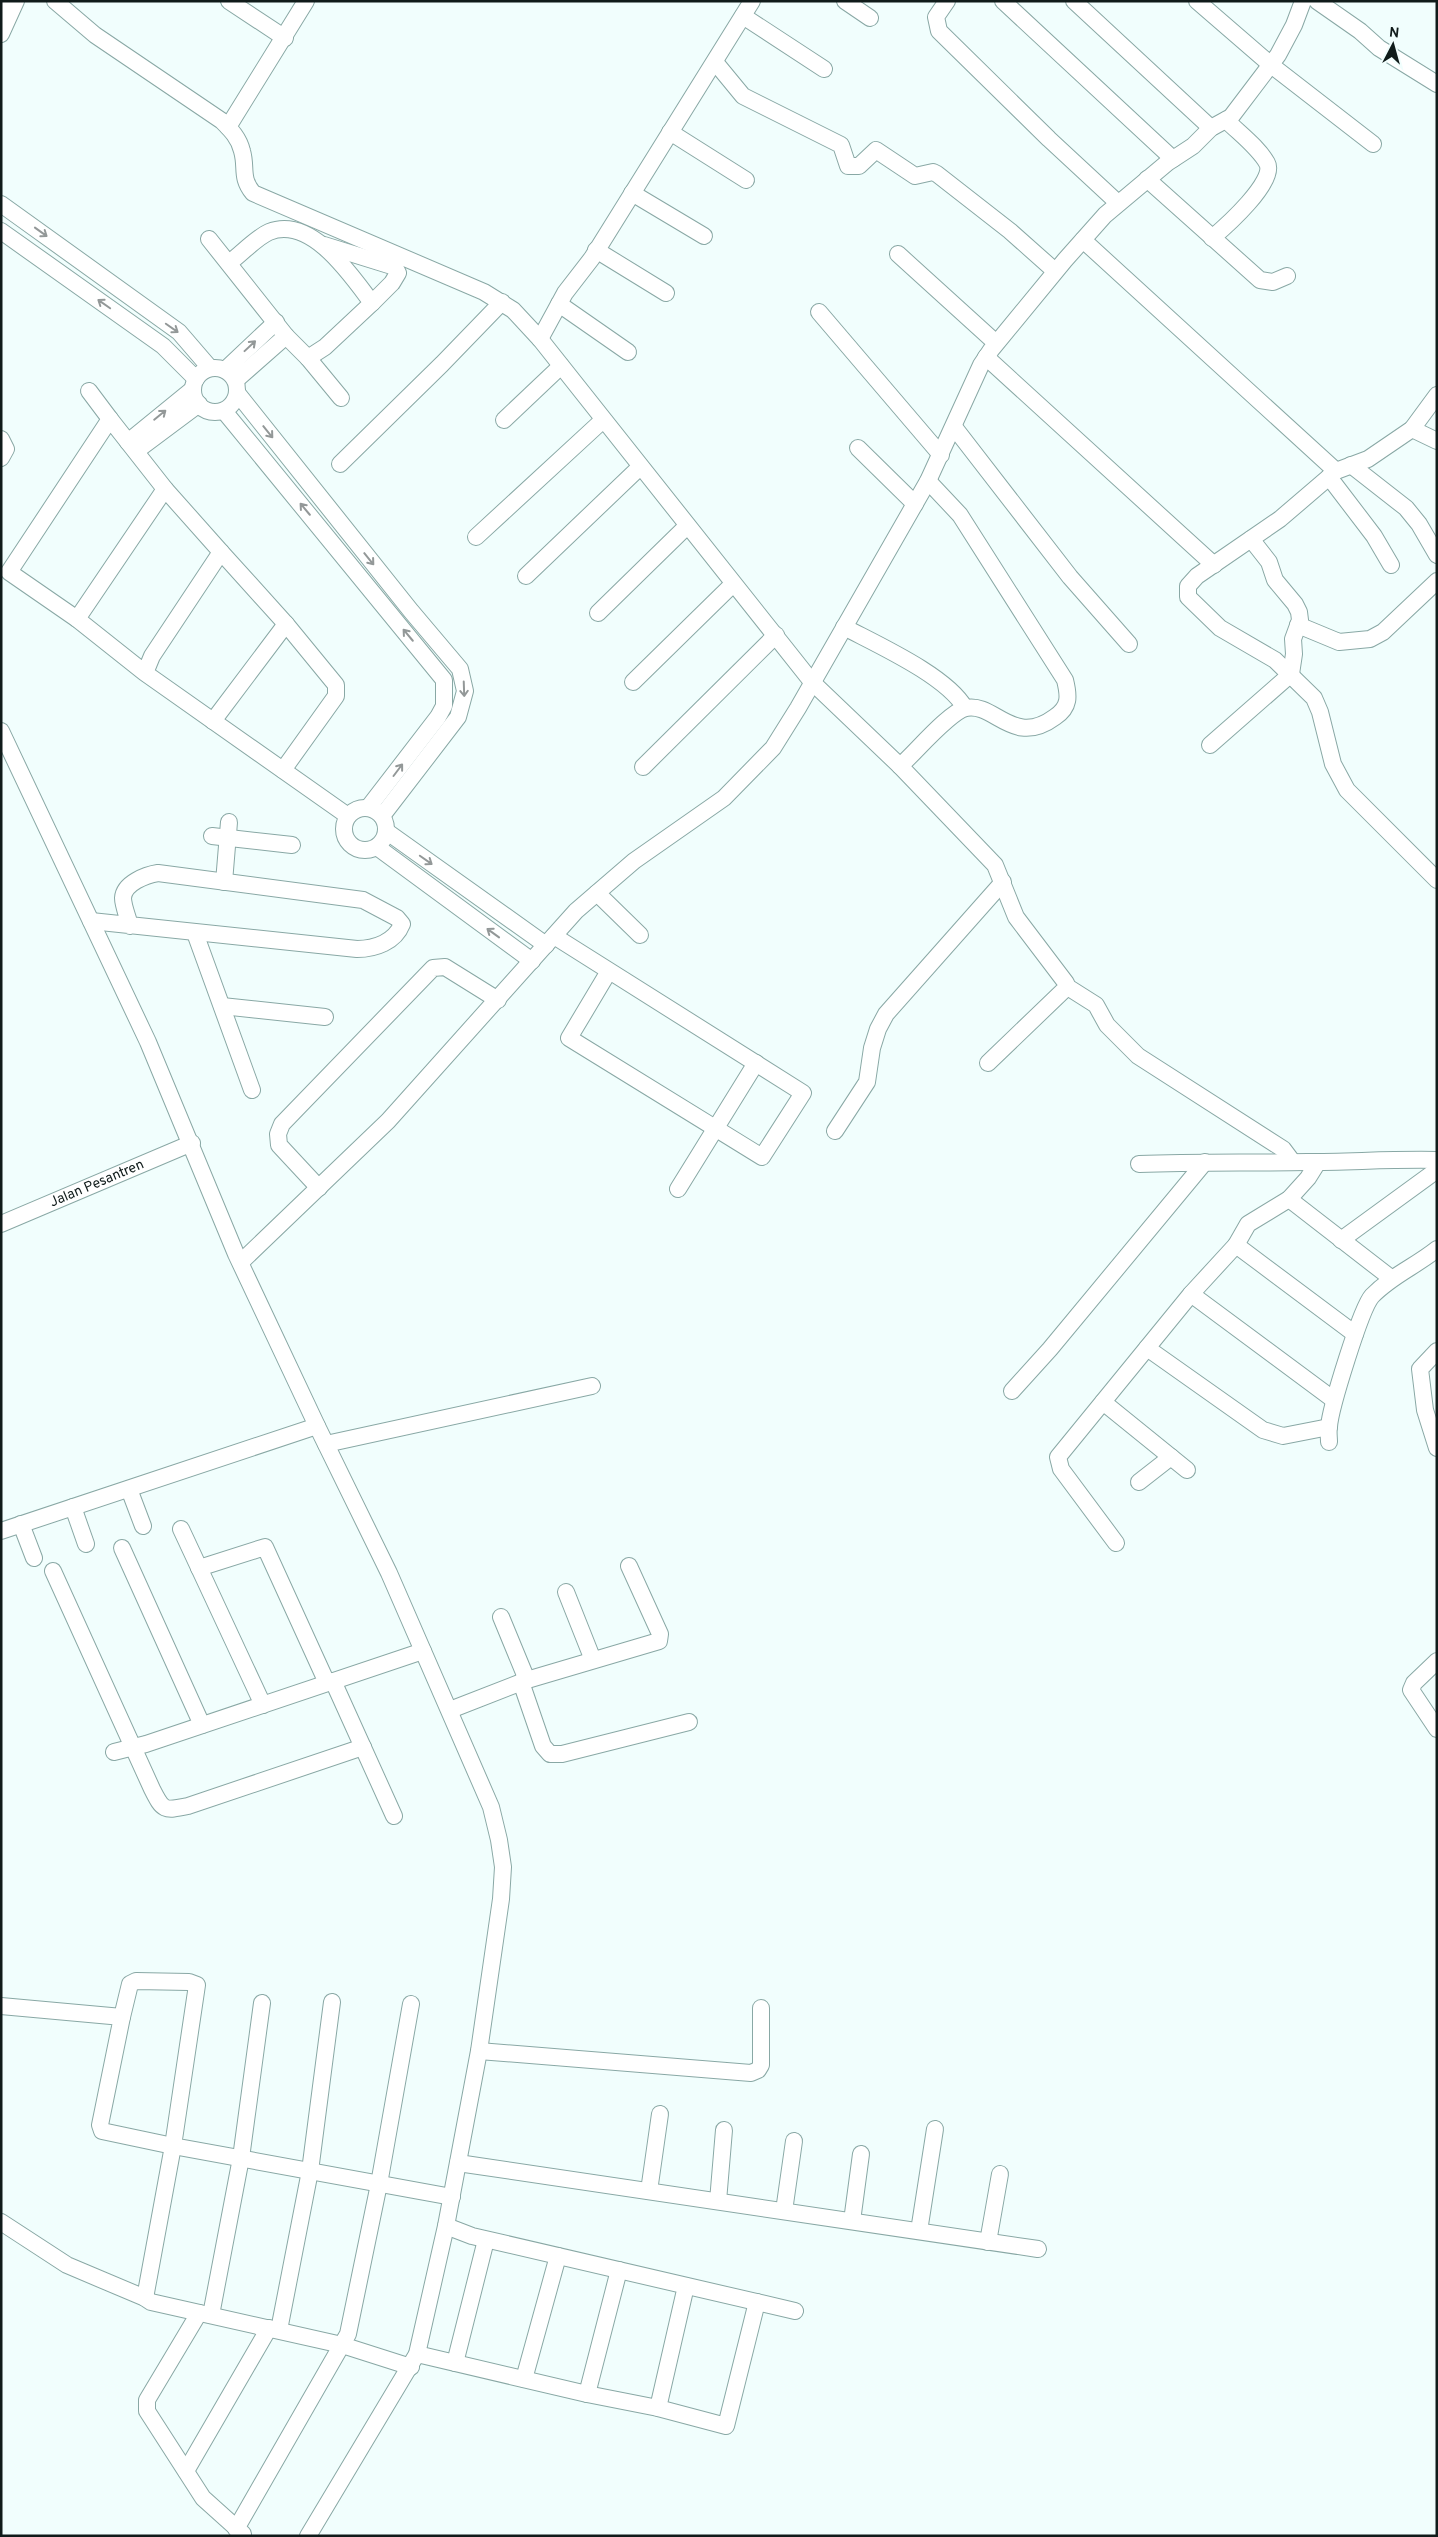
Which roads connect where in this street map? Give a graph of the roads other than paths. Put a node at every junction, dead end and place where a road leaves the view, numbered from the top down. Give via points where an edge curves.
1 (16, 1) edge
2 (55, 1) edge
3 (229, 1) edge
4 (306, 1) edge
5 (752, 1) edge
6 (845, 1) edge
7 (947, 1) edge
8 (1003, 1) edge
9 (1074, 1) edge
10 (1197, 1) edge
11 (1303, 1) edge
12 (1317, 1) edge
13 (743, 16) junction
14 (870, 18) dead end
15 (1, 34) edge
16 (285, 38) junction
17 (715, 62) junction
18 (1271, 65) junction
19 (824, 69) dead end
20 (1437, 84) edge
21 (1226, 120) junction
22 (228, 127) junction
23 (1211, 128) junction
24 (670, 132) junction
25 (1373, 144) dead end
26 (1173, 159) junction
27 (1147, 179) junction
28 (746, 180) dead end
29 (632, 193) junction
30 (1118, 203) junction
31 (1, 204) edge
32 (1, 231) edge
33 (704, 236) dead end
34 (1212, 238) junction
35 (209, 239) dead end
36 (1083, 240) junction
37 (324, 245) junction
38 (596, 250) junction
39 (898, 254) dead end
40 (229, 263) junction
41 (1055, 271) junction
42 (1287, 276) dead end
43 (666, 293) dead end
44 (502, 302) junction
45 (372, 303) junction
46 (559, 304) junction
47 (819, 312) dead end
48 (276, 322) junction
49 (286, 336) junction
50 (540, 339) junction
51 (996, 343) junction
52 (628, 352) dead end
53 (986, 357) junction
54 (308, 358) junction
55 (562, 366) junction
56 (227, 378) junction
57 (89, 391) dead end
58 (196, 391) junction
59 (1437, 395) edge
60 (341, 398) dead end
61 (224, 411) junction
62 (110, 420) junction
63 (504, 420) dead end
64 (603, 420) junction
65 (954, 427) junction
66 (1412, 429) junction
67 (1, 439) edge
68 (1437, 441) edge
69 (132, 446) junction
70 (858, 448) dead end
71 (941, 455) junction
72 (1, 458) edge
73 (340, 464) dead end
74 (640, 467) junction
75 (1339, 471) junction
76 (928, 481) junction
77 (165, 489) junction
78 (915, 504) junction
79 (687, 526) junction
80 (476, 537) dead end
81 (1251, 539) junction
82 (221, 552) junction
83 (1437, 555) edge
84 (1214, 565) junction
85 (1391, 565) dead end
86 (5, 570) edge
87 (526, 576) dead end
88 (1437, 581) edge
89 (733, 584) junction
90 (598, 613) dead end
91 (77, 619) junction
92 (286, 624) junction
93 (1298, 625) junction
94 (844, 627) junction
95 (776, 635) junction
96 (1128, 644) dead end
97 (146, 673) junction
98 (1291, 674) junction
99 (633, 682) dead end
100 (812, 682) junction
101 (965, 708) junction
102 (213, 721) junction
103 (1, 730) edge
104 (1210, 745) dead end
105 (422, 751) junction
106 (900, 766) junction
107 (643, 767) dead end
108 (282, 770) junction
109 (348, 816) junction
110 (379, 819) junction
111 (292, 845) dead end
112 (377, 847) junction
113 (1435, 875) edge
114 (454, 879) junction
115 (224, 882) junction
116 (1003, 882) junction
117 (597, 893) junction
118 (443, 896) junction
119 (91, 921) junction
120 (130, 926) junction
121 (195, 933) junction
122 (640, 935) dead end
123 (550, 941) junction
124 (532, 962) junction
125 (609, 971) junction
126 (1066, 986) junction
127 (498, 1000) junction
128 (222, 1006) junction
129 (325, 1017) dead end
130 (756, 1063) junction
131 (988, 1063) dead end
132 (252, 1090) dead end
133 (716, 1128) junction
134 (835, 1131) dead end
135 (192, 1144) junction
136 (1437, 1160) edge
137 (1292, 1161) junction
138 (1205, 1162) junction
139 (1318, 1162) junction
140 (1139, 1164) dead end
141 (1437, 1170) edge
142 (319, 1188) junction
143 (678, 1189) dead end
144 (1289, 1200) junction
145 (1, 1224) edge
146 (1341, 1240) junction
147 (1236, 1245) junction
148 (1437, 1249) edge
149 (241, 1262) junction
150 (1391, 1278) junction
151 (1191, 1294) junction
152 (1355, 1334) junction
153 (1148, 1348) junction
154 (1437, 1351) edge
155 (592, 1386) dead end
156 (1012, 1391) dead end
157 (1334, 1400) junction
158 (1103, 1402) junction
159 (317, 1426) junction
160 (326, 1444) junction
161 (1437, 1448) edge
162 (1171, 1457) junction
163 (1187, 1470) dead end
164 (1139, 1482) dead end
165 (129, 1488) junction
166 (73, 1507) junction
167 (21, 1524) junction
168 (143, 1526) dead end
169 (181, 1529) dead end
170 (1, 1531) edge
171 (1116, 1543) dead end
172 (86, 1544) dead end
173 (122, 1548) dead end
174 (34, 1558) dead end
175 (630, 1566) dead end
176 (199, 1568) junction
177 (53, 1571) dead end
178 (566, 1592) dead end
179 (501, 1617) dead end
180 (423, 1651) junction
181 (593, 1660) junction
182 (1437, 1660) edge
183 (524, 1681) junction
184 (330, 1682) junction
185 (264, 1705) junction
186 (450, 1710) junction
187 (689, 1722) dead end
188 (202, 1725) junction
189 (1437, 1729) edge
190 (363, 1747) junction
191 (132, 1748) junction
192 (114, 1752) dead end
193 (394, 1816) dead end
194 (332, 2002) dead end
195 (262, 2003) dead end
196 (411, 2004) dead end
197 (1, 2006) edge
198 (761, 2008) dead end
199 (122, 2017) junction
200 (479, 2051) junction
201 (660, 2114) dead end
202 (935, 2129) dead end
203 (724, 2130) dead end
204 (794, 2141) dead end
205 (173, 2146) junction
206 (861, 2154) dead end
207 (241, 2158) junction
208 (458, 2162) junction
209 (310, 2171) junction
210 (1000, 2174) dead end
211 (379, 2184) junction
212 (649, 2191) junction
213 (452, 2197) junction
214 (718, 2201) junction
215 (784, 2211) junction
216 (852, 2221) junction
217 (1, 2222) edge
218 (446, 2226) junction
219 (919, 2231) junction
220 (486, 2240) junction
221 (988, 2242) junction
222 (1038, 2249) dead end
223 (558, 2256) junction
224 (619, 2270) junction
225 (686, 2286) junction
226 (146, 2298) junction
227 (757, 2302) junction
228 (795, 2311) dead end
229 (205, 2314) junction
230 (274, 2329) junction
231 (342, 2345) junction
232 (414, 2360) junction
233 (455, 2363) junction
234 (524, 2379) junction
235 (587, 2394) junction
236 (658, 2408) junction
237 (186, 2471) junction
238 (240, 2532) edge
239 (308, 2536) edge

1 - 15 street
2 - 22 street via 95,35
3 - 16 street
4 - 16 street
5 - 13 street
6 - 14 street
7 - 30 street via 936,17 939,31
8 - 26 street
9 - 23 street
10 - 18 street
11 - 18 street via 1294,25
12 - 20 street via 1379,48
13 - 17 street
13 - 19 street
16 - 22 street
17 - 24 street
17 - 41 street via 743,96 841,145 848,166 859,166 876,150 915,176 937,174
18 - 21 street
18 - 25 street
21 - 23 street
21 - 34 street via 1264,158 1269,172 1236,217
22 - 44 street via 243,151 244,176 252,193 463,282
23 - 26 street via 1193,146
24 - 28 street
24 - 29 street
26 - 27 street
27 - 30 street
27 - 34 street
29 - 33 street
29 - 38 street
30 - 36 street
31 -> 56 street via 179,332
58 -> 32 street via 163,346
34 - 42 street via 1260,280 1273,282
35 - 40 street
36 - 41 street
36 - 75 street
37 - 40 street via 303,234 285,230 268,232
37 - 45 street
37 - 45 street via 396,267 398,273 392,283
38 - 43 street
38 - 46 street
39 - 51 street
40 - 48 street
41 - 51 street
44 - 50 street
44 - 73 street
45 - 54 street via 325,347
46 - 50 street
46 - 52 street
47 - 71 street
48 - 49 street
56 -> 48 street
49 - 54 street
49 - 56 street
50 - 55 street
51 - 53 street
53 - 65 street
53 - 84 street
54 - 60 street
55 - 63 street
55 - 64 street
56 - 58 street via 202,372
56 - 61 street via 233,405
56 -> 105 street via 460,669 465,691 458,717
57 - 62 street
58 - 61 street via 202,409 213,413
58 - 69 street
59 - 66 street
105 -> 61 street via 444,706 444,680 440,673
62 - 69 street
62 - 86 street
64 - 74 street
64 - 80 street
65 - 71 street
65 - 96 street via 1070,577
66 - 68 street
66 - 75 street via 1368,459
67 - 72 street via 6,449
69 - 77 street
70 - 78 street
71 - 76 street
74 - 79 street
74 - 87 street
75 - 81 street
75 - 83 street via 1406,508
75 - 85 street
76 - 78 street
76 - 101 street via 960,515 1065,680 1069,696 1068,704 1056,716 1036,728 1019,727 980,710
77 - 82 street
77 - 91 street
78 - 94 street
79 - 89 street
79 - 90 street
81 - 84 street
81 - 93 street via 1269,562 1275,580 1296,604 1300,616
82 - 92 street
82 - 97 street via 152,656
84 - 98 street via 1193,580 1188,586 1188,596 1220,628 1267,654
86 - 91 street
88 - 93 street via 1384,632 1370,639 1339,642
89 - 95 street
89 - 99 street
91 - 97 street
92 - 102 street
92 - 108 street via 337,690
93 - 98 street via 1293,639
94 - 100 street
94 - 101 street via 943,685 960,699
95 - 100 street
95 - 107 street
97 - 102 street
98 - 104 street
98 - 113 street via 1318,706 1333,764 1347,790
100 - 106 street
100 - 117 street via 773,748 749,774 724,798 634,861
101 - 106 street via 941,723 934,735
102 - 108 street
103 - 119 street
105 - 110 street
106 - 116 street via 994,865
108 - 109 street
109 - 110 street via 354,811
109 - 112 street via 343,831 349,844 363,851
110 - 112 street via 384,840
110 -> 114 street
111 - 115 street via 223,832
112 - 118 street
114 - 118 street
114 - 123 street
115 - 120 street via 148,874 134,882 123,896
115 - 121 street via 363,900 402,924 386,942 373,949
116 - 126 street via 1016,917
116 - 134 street via 886,1014 872,1048 867,1082
117 - 122 street
117 - 123 street
124 -> 118 street
119 - 120 street
119 - 135 street
120 - 121 street
121 - 128 street
123 - 124 street
123 - 125 street
124 - 127 street
125 - 130 street
125 - 133 street via 568,1038
126 - 131 street
126 - 137 street via 1096,1005 1107,1025 1138,1056 1283,1149
127 - 142 street via 388,1121
127 - 142 street via 445,966 434,968 282,1124 278,1134 279,1145
128 - 129 street
128 - 132 street
130 - 133 street
130 - 133 street via 803,1093 762,1157
133 - 143 street
135 - 145 street, Jalan Pesantren
135 - 149 street
136 - 139 street
137 - 138 street
137 - 139 street
138 - 140 street
138 - 156 street
139 - 144 street
141 - 146 street
142 - 149 street
144 - 146 street
144 - 147 street via 1248,1224
146 - 150 street
147 - 151 street
147 - 152 street
148 - 150 street via 1420,1263
149 - 159 street
150 - 152 street via 1370,1298
151 - 153 street
151 - 157 street
152 - 157 street
153 - 157 street via 1263,1430 1283,1436 1329,1435
153 - 158 street
154 - 161 street via 1420,1369 1425,1410
155 - 160 street
158 - 162 street
158 - 171 street via 1058,1457 1061,1469
159 - 160 street
159 - 165 street
160 - 180 street
162 - 163 street
162 - 164 street
165 - 166 street
165 - 168 street
166 - 167 street
166 - 172 street
167 - 170 street
167 - 174 street
169 - 176 street
173 - 188 street
175 - 181 street via 660,1634 659,1641
176 - 184 street via 265,1546
176 - 185 street
177 - 191 street
178 - 181 street
179 - 183 street
180 - 184 street
180 - 186 street
181 - 183 street
182 - 189 street via 1411,1690
183 - 186 street
183 - 187 street via 543,1746 550,1754 562,1754
184 - 185 street
184 - 190 street
185 - 188 street
186 - 200 street via 491,1807 503,1867
188 - 191 street
190 - 191 street via 172,1809 160,1806
190 - 193 street
191 - 192 street
194 - 209 street
195 - 207 street
196 - 211 street
197 - 199 street
198 - 200 street via 761,2065 751,2073
199 - 205 street via 100,2125 102,2131
199 - 205 street via 130,1984 136,1981 197,1985
200 - 208 street
201 - 212 street
202 - 219 street
203 - 214 street
204 - 215 street
205 - 207 street
205 - 226 street
206 - 216 street
207 - 209 street
207 - 229 street
208 - 212 street
208 - 213 street
209 - 211 street
209 - 230 street
210 - 221 street
211 - 213 street
211 - 231 street via 352,2322
212 - 214 street
213 - 218 street
214 - 215 street
215 - 216 street
216 - 219 street
217 - 226 street via 67,2265
218 - 220 street
218 - 232 street
219 - 221 street
220 - 223 street
220 - 233 street
221 - 222 street
223 - 224 street
223 - 234 street
224 - 225 street
224 - 235 street
225 - 227 street
225 - 236 street
226 - 229 street via 151,2302
227 - 228 street
227 - 236 street via 726,2426
229 - 230 street
229 - 237 street via 146,2405 147,2412
230 - 231 street
230 - 237 street
231 - 232 street
231 - 238 street
232 - 233 street
232 - 239 street
233 - 234 street
234 - 235 street
235 - 236 street
237 - 238 street via 203,2498

